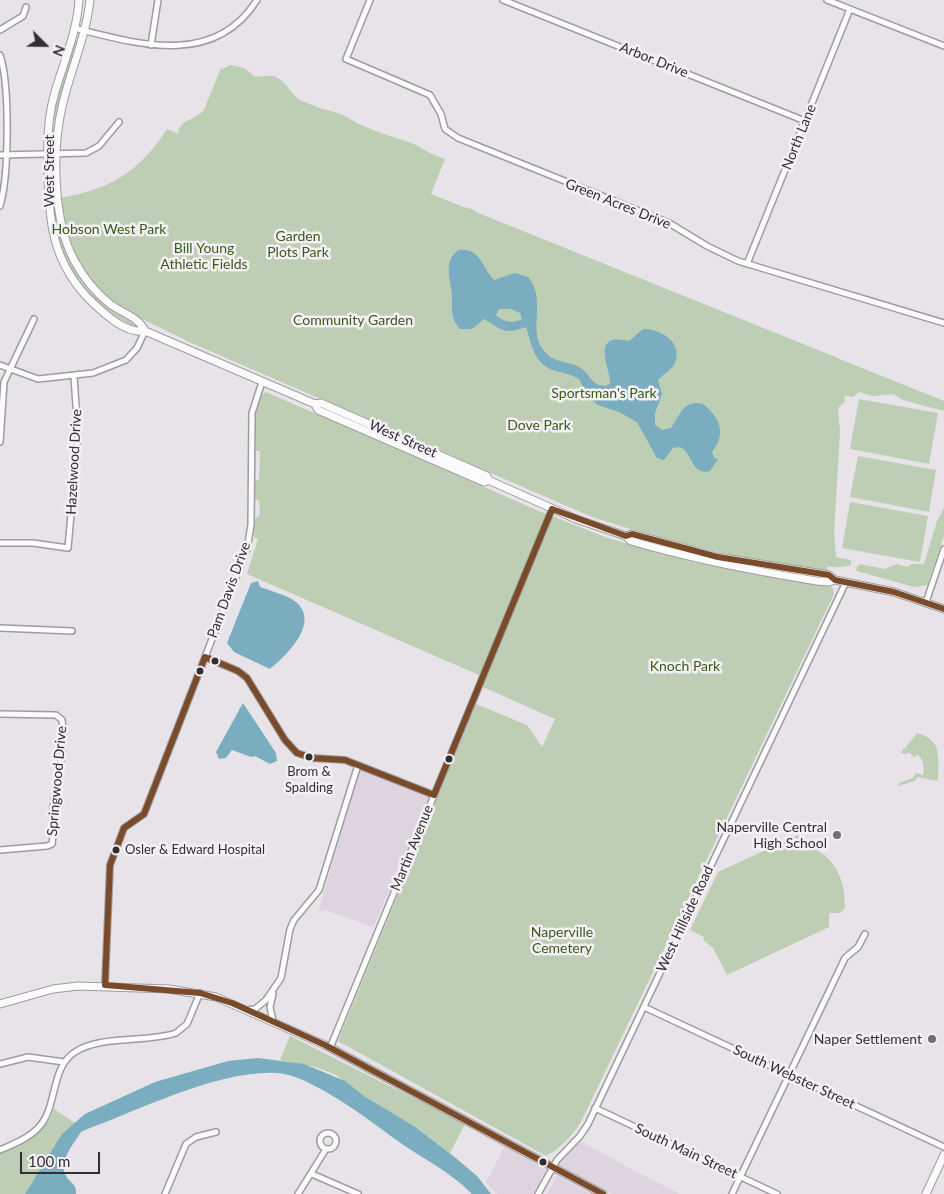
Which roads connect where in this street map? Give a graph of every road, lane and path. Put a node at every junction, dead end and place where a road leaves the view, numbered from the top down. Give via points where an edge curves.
1 (79, 0) edge
2 (90, 0) edge
3 (158, 0) edge
4 (256, 0) edge
5 (370, 0) edge
6 (503, 0) edge
7 (827, 0) edge
8 (26, 7) dead end
9 (850, 9) junction
10 (74, 28) junction
11 (0, 30) edge
12 (85, 31) junction
13 (151, 46) junction
14 (944, 46) edge
15 (0, 55) edge
16 (805, 121) junction
17 (119, 122) dead end
18 (3, 155) edge
19 (47, 155) junction
20 (57, 155) junction
21 (0, 206) edge
22 (747, 264) junction
23 (34, 318) dead end
24 (944, 323) edge
25 (145, 331) junction
26 (0, 365) edge
27 (10, 369) junction
28 (74, 377) junction
29 (262, 382) junction
30 (0, 442) edge
31 (552, 509) junction
32 (0, 543) edge
33 (944, 549) edge
34 (846, 582) junction
35 (926, 602) junction
36 (944, 609) edge
37 (0, 628) edge
38 (72, 631) dead end
39 (205, 657) junction
40 (0, 714) edge
41 (358, 765) junction
42 (434, 795) junction
43 (0, 850) edge
44 (865, 934) dead end
45 (106, 985) junction
46 (200, 993) junction
47 (273, 993) junction
48 (0, 1004) edge
49 (644, 1007) junction
50 (248, 1010) junction
51 (273, 1021) junction
52 (330, 1048) junction
53 (64, 1062) junction
54 (0, 1064) edge
55 (789, 1075) junction
56 (595, 1108) junction
57 (216, 1132) dead end
58 (944, 1147) edge
59 (326, 1149) dead end
60 (0, 1150) edge
61 (944, 1155) edge
62 (553, 1167) junction
63 (312, 1174) junction
64 (740, 1177) junction
65 (165, 1194) edge
66 (298, 1194) edge
67 (358, 1194) edge
68 (538, 1194) edge
69 (603, 1194) edge
70 (732, 1194) edge
71 (776, 1194) edge
72 (926, 1194) edge

1 - 10 street, West Street
2 - 12 street, West Street
3 - 13 street
4 - 13 street via 236,22 214,36 184,46
5 - 22 street, Green Acres Drive via 346,59 430,95 445,129 458,138 669,224
6 - 16 street, Arbor Drive
7 - 9 street
8 - 11 street via 23,16
9 - 14 street
9 - 16 street, North Lane
10 - 12 street
10 - 19 street, West Street via 52,104
12 - 13 street
12 - 20 street, West Street via 62,108
15 - 18 street via 5,80
16 - 22 street, North Lane
17 - 20 street via 94,150
18 - 19 street
18 - 21 street via 5,182
19 - 20 street
19 - 25 street, West Street via 50,226 69,273 106,314 137,332
20 - 25 street, West Street via 60,219 70,252 93,288 110,304 141,322
22 - 24 street, Green Acres Drive
23 - 27 street
25 - 28 street via 134,352 122,363
25 - 29 street, West Street
26 - 27 street
27 - 28 street via 38,379
27 - 30 street via 3,388
28 - 32 street, Hazelwood Drive via 78,434 68,548
29 - 31 street, West Street via 315,404 318,410
29 - 39 street, Pam Davis Drive via 252,413 251,525 247,549
31 - 34 street, West Street via 626,536 632,534 718,557 829,575
31 - 42 street, Martin Avenue
33 - 35 street
34 - 35 street, West Street
34 - 49 street, West Hillside Road
35 - 36 street, West Street
37 - 38 street
39 - 41 street via 248,678 285,740 297,753
39 - 45 street, Pam Davis Drive via 144,814 124,828 110,865
40 - 43 street, Springwood Drive via 56,715 61,718 63,728 52,844
41 - 42 street
41 - 47 street via 319,890 294,920 284,971
42 - 52 street, Martin Avenue
44 - 55 street via 858,947 844,958
45 - 46 street
45 - 48 street via 60,988
46 - 50 street
46 - 53 street via 187,1024 176,1033 86,1046
47 - 50 street via 260,1005
47 - 51 street via 270,1007
49 - 55 street, South Webster Street
49 - 56 street, West Hillside Road
50 - 51 street
51 - 52 street
52 - 62 street
53 - 54 street via 28,1057
53 - 60 street via 43,1123 28,1137
55 - 58 street, South Webster Street
55 - 64 street
56 - 62 street, West Hillside Road via 580,1136
56 - 64 street, South Main Street
57 - 65 street via 196,1137 186,1144
59 - 63 street
61 - 72 street
62 - 68 street, West Hillside Road
62 - 69 street
63 - 66 street
63 - 67 street
64 - 70 street
64 - 71 street, South Main Street

